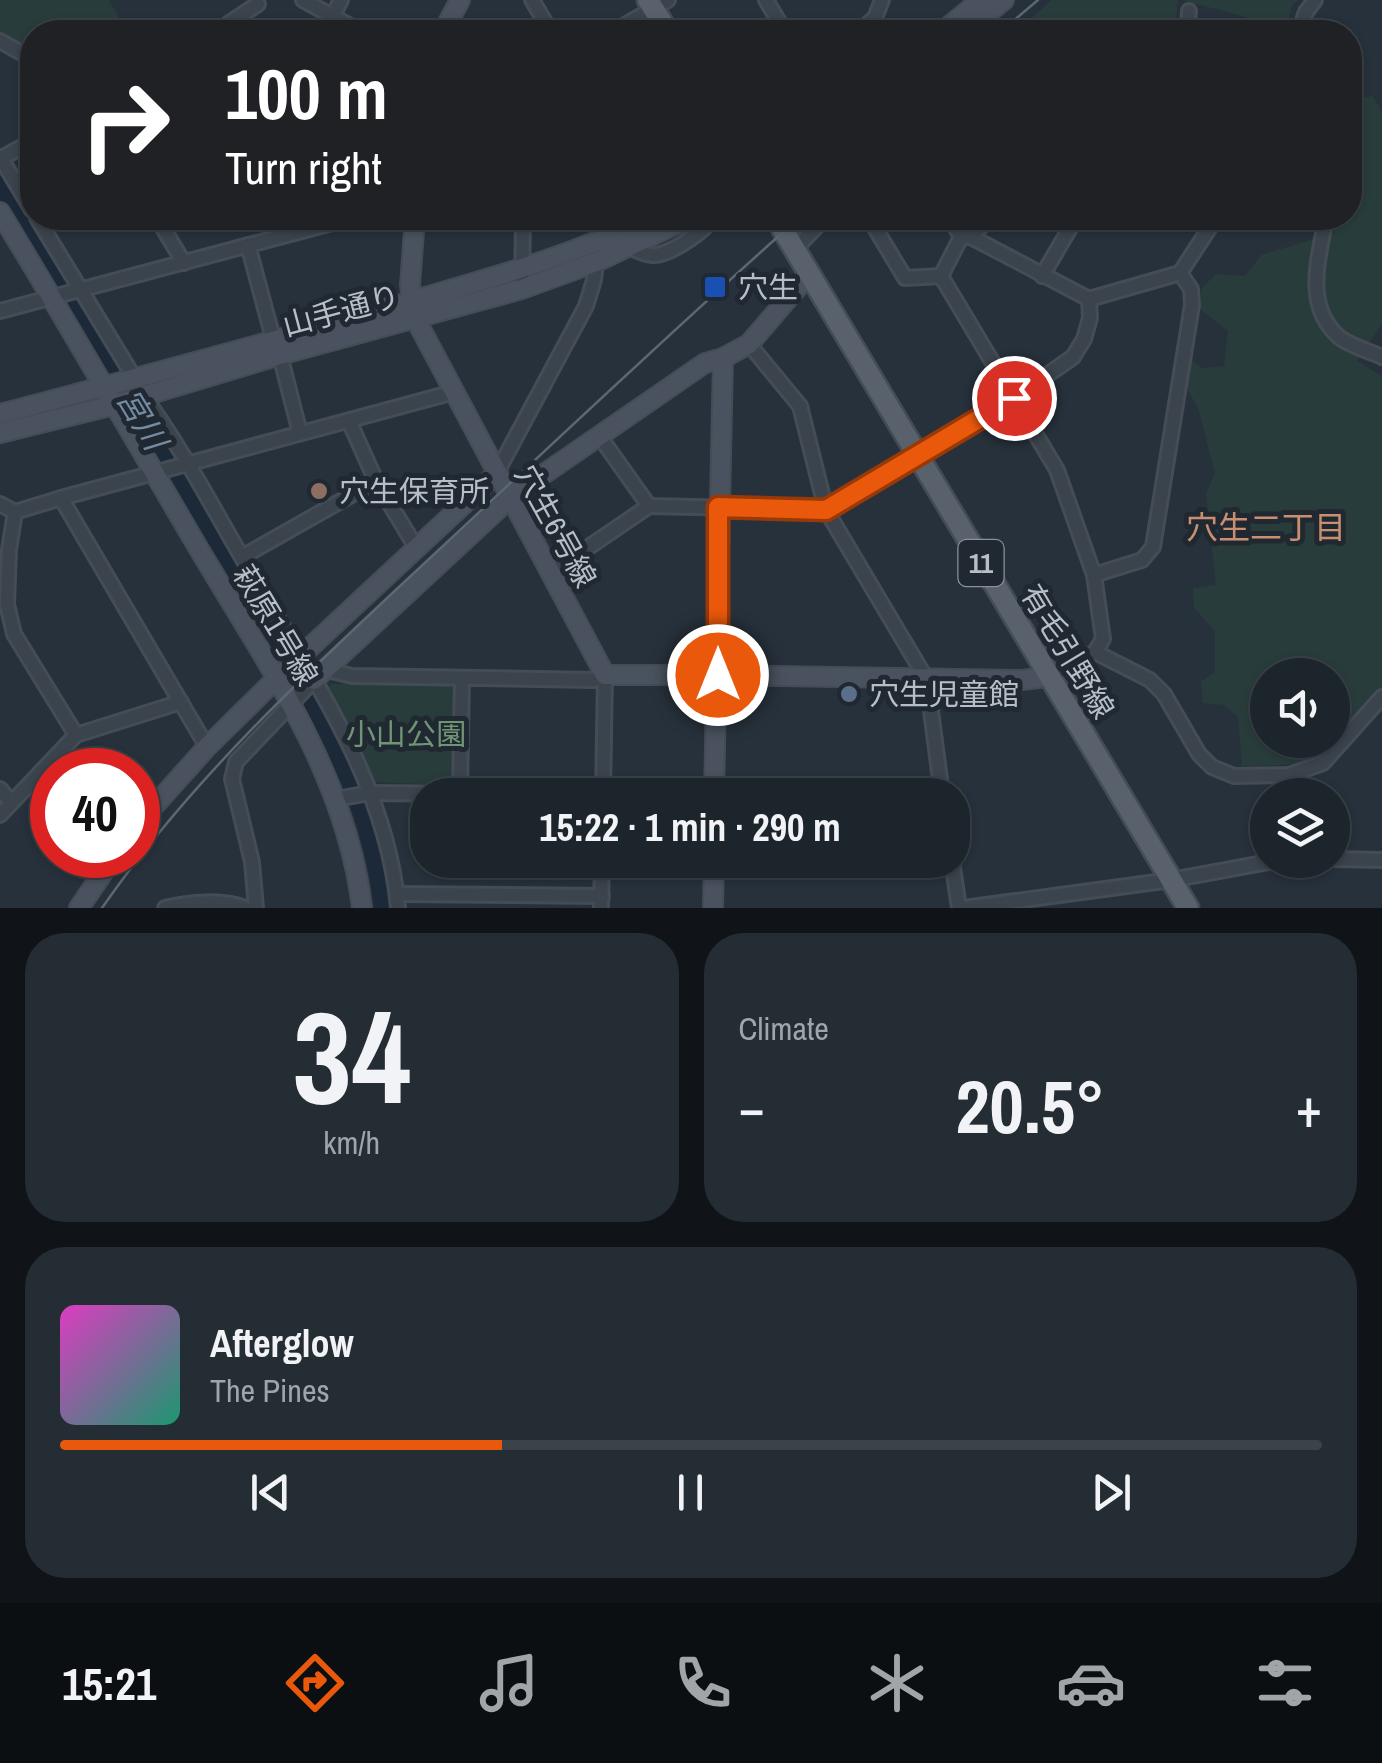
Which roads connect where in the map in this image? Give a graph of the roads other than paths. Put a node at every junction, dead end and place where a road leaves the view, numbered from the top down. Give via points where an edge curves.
1 (303, 0) edge
2 (341, 0) edge
3 (981, 0) edge
4 (1004, 0) edge
5 (261, 1) edge
6 (656, 3) edge
7 (1189, 10) dead end
8 (332, 17) junction
9 (233, 20) edge
10 (332, 20) edge
11 (338, 20) edge
12 (631, 20) edge
13 (957, 20) edge
14 (979, 20) edge
15 (1189, 20) edge
16 (0, 158) edge
17 (20, 190) edge
18 (0, 212) edge
19 (44, 230) edge
20 (165, 230) edge
21 (294, 230) edge
22 (414, 230) edge
23 (523, 230) edge
24 (623, 230) edge
25 (665, 230) edge
26 (704, 230) edge
27 (783, 230) edge
28 (813, 230) edge
29 (875, 230) edge
30 (960, 230) edge
31 (974, 230) edge
32 (1069, 230) edge
33 (1208, 230) edge
34 (1324, 230) edge
35 (966, 237) junction
36 (248, 246) junction
37 (630, 247) junction
38 (795, 249) junction
39 (184, 262) junction
40 (596, 262) junction
41 (1180, 273) junction
42 (809, 274) junction
43 (941, 276) junction
44 (1042, 276) junction
45 (521, 279) junction
46 (78, 290) junction
47 (56, 296) junction
48 (1089, 299) junction
49 (413, 309) junction
50 (0, 311) edge
51 (749, 344) junction
52 (277, 348) junction
53 (1382, 357) edge
54 (723, 358) junction
55 (106, 386) junction
56 (137, 388) junction
57 (454, 392) junction
58 (1014, 398) junction
59 (117, 404) junction
60 (0, 414) edge
61 (349, 421) junction
62 (300, 432) junction
63 (0, 433) edge
64 (600, 437) junction
65 (917, 456) junction
66 (183, 465) junction
67 (158, 473) junction
68 (496, 474) junction
69 (376, 481) junction
70 (512, 496) junction
71 (60, 498) junction
72 (0, 504) edge
73 (649, 506) junction
74 (718, 507) junction
75 (826, 510) junction
76 (15, 512) junction
77 (418, 549) junction
78 (4, 552) edge
79 (242, 558) junction
80 (552, 572) junction
81 (1094, 575) junction
82 (1095, 652) junction
83 (300, 657) junction
84 (321, 674) junction
85 (718, 675) junction
86 (605, 676) junction
87 (1048, 677) junction
88 (462, 678) junction
89 (276, 680) junction
90 (927, 680) junction
91 (1382, 696) edge
92 (180, 702) junction
93 (290, 702) junction
94 (76, 735) junction
95 (207, 747) junction
96 (1289, 776) joint
97 (460, 778) edge
98 (603, 778) edge
99 (715, 778) edge
100 (940, 778) edge
101 (0, 789) edge
102 (370, 793) junction
103 (410, 793) edge
104 (160, 799) edge
105 (336, 799) junction
106 (11, 802) junction
107 (0, 815) edge
108 (1350, 859) edge
109 (1382, 860) edge
110 (1250, 866) edge
111 (99, 878) edge
112 (714, 878) edge
113 (956, 878) edge
114 (1171, 880) junction
115 (397, 901) edge
116 (506, 901) edge
117 (602, 902) edge
118 (79, 908) edge
119 (165, 908) edge
120 (245, 908) edge
121 (256, 908) edge
122 (362, 908) edge
123 (713, 908) edge
124 (962, 908) edge
125 (1188, 908) edge

1 - 8 street
2 - 8 street
3 - 13 street
4 - 14 street
5 - 9 street
6 - 12 street
7 - 15 street
8 - 10 street
8 - 11 street
16 - 17 street
18 - 47 street, 萩原1号線
19 - 46 street
20 - 39 street
21 - 36 street
22 - 49 street
23 - 45 street
24 - 45 street, 山手通り
25 - 37 street, 山手通り
26 - 37 street via 658,256
27 - 38 main road, 有毛引野線 / 11
28 - 38 street
29 - 43 street via 905,278
30 - 35 street
31 - 35 street
32 - 44 street
33 - 41 street
34 - 53 street via 1316,300 1340,338
35 - 43 street
35 - 44 street
36 - 39 street
36 - 52 street
37 - 40 street, 山手通り
38 - 42 main road, 有毛引野線 / 11
39 - 46 street
40 - 45 street, 山手通り
40 - 68 street via 586,306
41 - 48 street
41 - 81 street via 1192,304 1153,546 1142,560
42 - 51 street
42 - 65 main road, 有毛引野線 / 11
43 - 58 street
44 - 48 street
45 - 49 street, 山手通り
46 - 47 street
46 - 56 street
47 - 50 street
47 - 55 street, 萩原1号線
48 - 58 street via 1090,318 1072,357
49 - 52 street, 山手通り
49 - 57 street, 穴生6号線
51 - 54 street
51 - 75 street via 800,406
52 - 56 street, 山手通り
52 - 62 street
54 - 64 street via 704,363
54 - 74 street
55 - 56 street, 山手通り
55 - 59 street, 萩原1号線
55 - 60 street, 山手通り
56 - 59 street, 山手通り
56 - 66 street
57 - 61 street
57 - 68 street, 穴生6号線
58 - 65 street
58 - 81 street via 1057,470
59 - 63 street, 山手通り
59 - 67 street, 萩原1号線
61 - 62 street
61 - 69 street
62 - 66 street
64 - 70 street
64 - 73 street
65 - 75 street
65 - 87 main road, 有毛引野線 / 11
66 - 67 street
66 - 79 street
67 - 71 street
67 - 89 street, 萩原1号線
68 - 70 street, 穴生6号線
68 - 77 street
69 - 77 street
69 - 79 street
70 - 80 street, 穴生6号線
70 - 84 street
71 - 76 street
71 - 92 street
72 - 76 street
73 - 74 street
73 - 80 street
74 - 75 street
74 - 85 street
75 - 90 street
76 - 78 street
77 - 83 street
78 - 94 street via 14,634
79 - 83 street
80 - 86 street, 穴生6号線
81 - 82 street via 1103,639
82 - 87 street
82 - 96 street via 1150,680 1212,767 1234,776
83 - 84 street
83 - 89 street
84 - 88 street
84 - 93 street
84 - 102 street
85 - 86 street
85 - 90 street
85 - 99 street
86 - 88 street
86 - 98 street
87 - 90 street
87 - 114 main road, 有毛引野線 / 11
88 - 97 street
89 - 93 street, 萩原1号線
89 - 95 street
90 - 100 street
91 - 96 street via 1323,763
92 - 94 street
92 - 95 street
93 - 105 street, 萩原1号線
93 - 121 street via 236,762 232,780
94 - 106 street
95 - 104 street
101 - 106 street
102 - 103 street
102 - 105 street
102 - 115 street
105 - 122 street, 萩原1号線
106 - 107 street
108 - 109 street
110 - 114 street
111 - 118 street
112 - 123 street
113 - 124 street
114 - 124 street
114 - 125 main road, 有毛引野線 / 11
115 - 116 street
116 - 117 street
119 - 120 street

